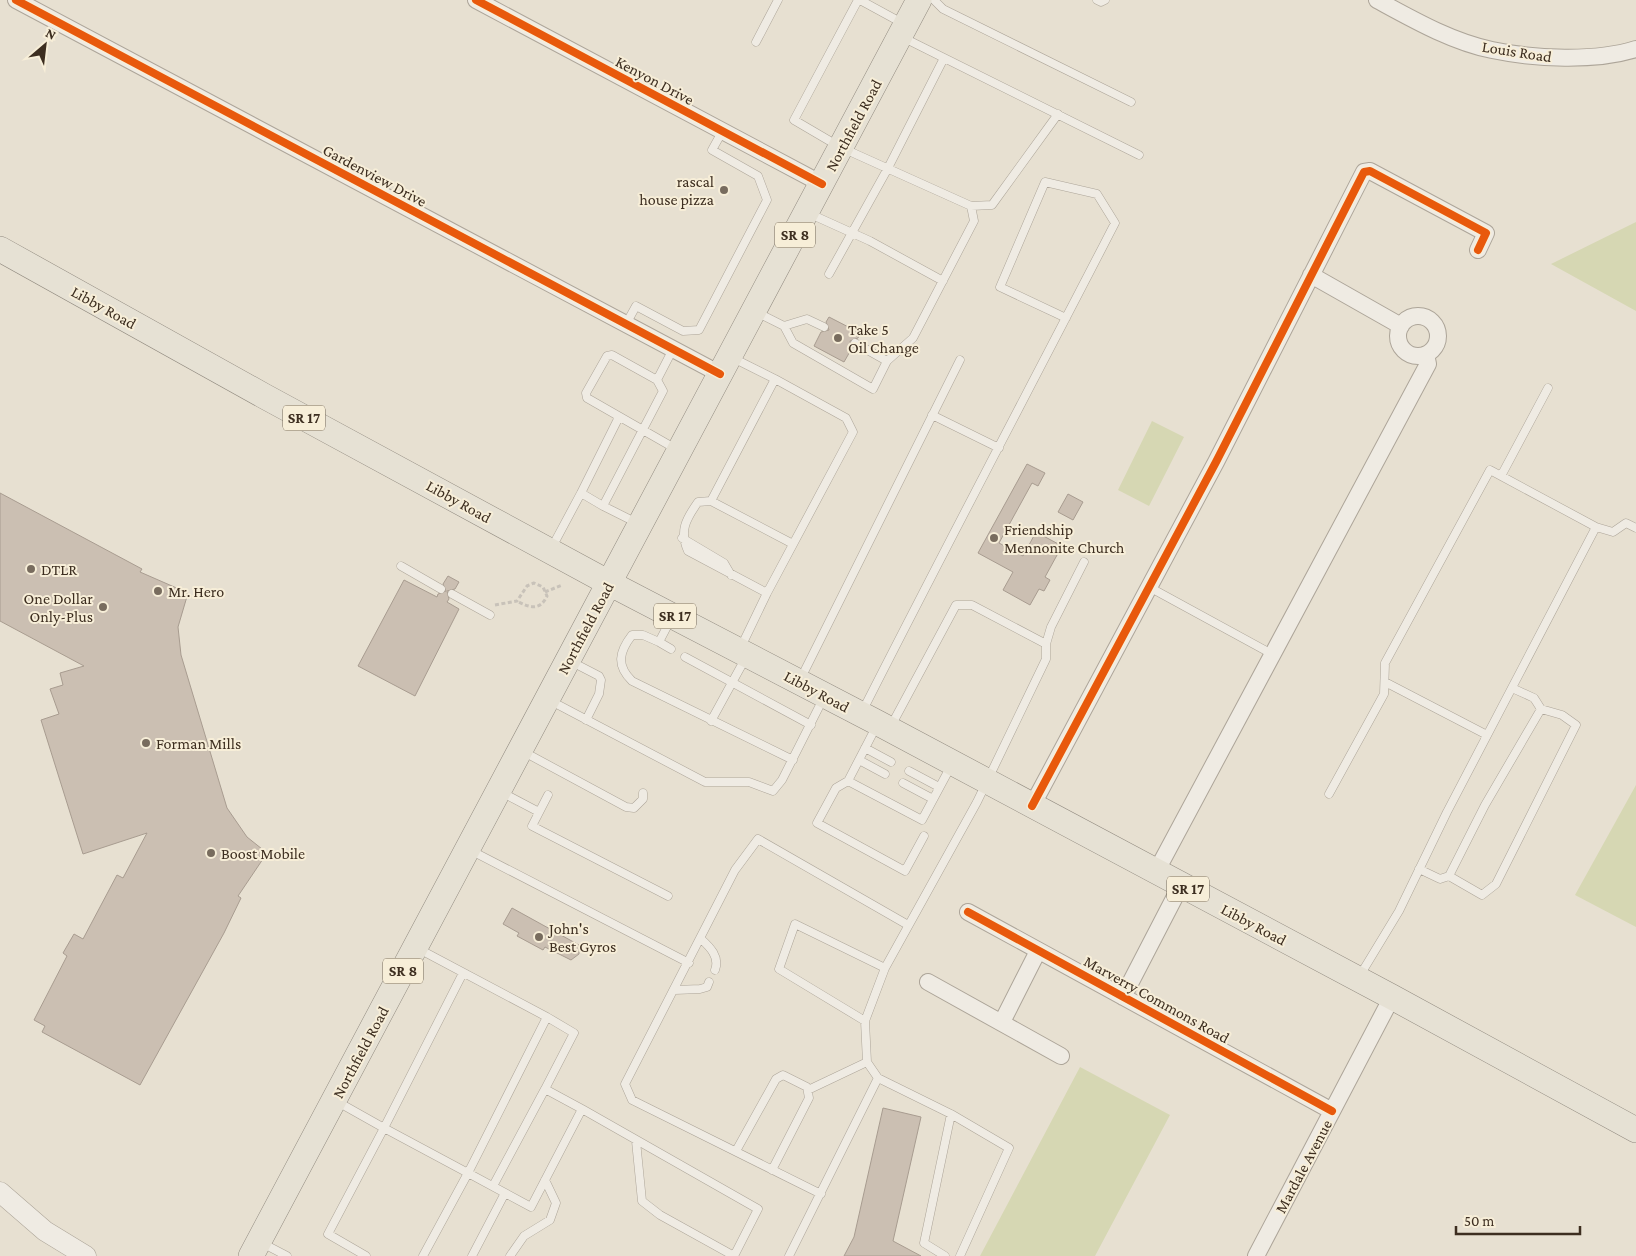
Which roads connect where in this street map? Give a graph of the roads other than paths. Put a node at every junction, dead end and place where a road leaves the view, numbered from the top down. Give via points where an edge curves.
1 (16, 0) edge
2 (476, 0) edge
3 (778, 0) edge
4 (859, 0) edge
5 (919, 0) edge
6 (934, 0) edge
7 (1097, 0) edge
8 (1105, 0) edge
9 (1377, 0) edge
10 (903, 30) junction
11 (756, 42) dead end
12 (1636, 49) edge
13 (944, 58) junction
14 (1131, 102) dead end
15 (1058, 114) junction
16 (722, 132) junction
17 (840, 146) junction
18 (1139, 155) dead end
19 (888, 168) junction
20 (822, 184) junction
21 (971, 206) junction
22 (807, 212) junction
23 (851, 234) junction
24 (0, 249) edge
25 (1478, 250) dead end
26 (829, 274) dead end
27 (1311, 275) junction
28 (943, 281) junction
29 (754, 311) junction
30 (1066, 318) junction
31 (626, 324) junction
32 (784, 326) junction
33 (824, 326) dead end
34 (1401, 326) junction
35 (855, 343) dead end
36 (673, 349) junction
37 (1426, 354) junction
38 (887, 360) junction
39 (960, 360) dead end
40 (725, 366) junction
41 (775, 379) junction
42 (657, 380) junction
43 (1548, 388) dead end
44 (932, 415) junction
45 (619, 417) junction
46 (643, 430) junction
47 (999, 448) junction
48 (680, 451) junction
49 (1501, 476) junction
50 (581, 493) junction
51 (711, 501) junction
52 (603, 506) junction
53 (640, 525) junction
54 (1596, 527) junction
55 (1636, 528) edge
56 (793, 544) junction
57 (550, 551) junction
58 (1084, 562) dead end
59 (400, 566) dead end
60 (610, 583) junction
61 (1149, 587) junction
62 (441, 589) dead end
63 (452, 594) dead end
64 (766, 594) junction
65 (490, 615) dead end
66 (673, 615) junction
67 (659, 642) junction
68 (1046, 644) junction
69 (671, 649) dead end
70 (743, 653) junction
71 (1272, 654) junction
72 (685, 657) dead end
73 (568, 660) junction
74 (799, 682) junction
75 (1385, 682) junction
76 (732, 683) junction
77 (1512, 688) junction
78 (826, 695) junction
79 (548, 699) junction
80 (1541, 708) junction
81 (586, 720) junction
82 (711, 721) junction
83 (876, 722) junction
84 (811, 725) junction
85 (1487, 735) junction
86 (865, 748) junction
87 (520, 750) junction
88 (792, 760) junction
89 (859, 760) junction
90 (891, 762) dead end
91 (952, 763) junction
92 (909, 772) dead end
93 (885, 774) dead end
94 (848, 781) junction
95 (986, 782) junction
96 (903, 783) dead end
97 (940, 788) junction
98 (499, 791) junction
99 (644, 793) dead end
100 (1329, 794) dead end
101 (548, 795) dead end
102 (933, 799) junction
103 (1032, 806) junction
104 (539, 812) junction
105 (924, 836) dead end
106 (468, 849) junction
107 (1419, 869) junction
108 (1156, 872) junction
109 (1449, 876) junction
110 (1181, 885) junction
111 (668, 896) dead end
112 (968, 912) dead end
113 (908, 925) junction
114 (701, 939) junction
115 (415, 947) junction
116 (1038, 950) junction
117 (689, 963) junction
118 (885, 968) junction
119 (715, 970) dead end
120 (463, 973) junction
121 (1358, 979) junction
122 (710, 982) dead end
123 (928, 982) dead end
124 (675, 990) junction
125 (1123, 997) junction
126 (1392, 997) junction
127 (547, 1018) junction
128 (865, 1021) junction
129 (1002, 1022) junction
130 (1062, 1056) dead end
131 (867, 1062) junction
132 (878, 1078) junction
133 (545, 1089) junction
134 (808, 1090) junction
135 (334, 1100) junction
136 (582, 1109) junction
137 (1332, 1111) junction
138 (951, 1114) junction
139 (384, 1128) junction
140 (1636, 1130) edge
141 (636, 1141) junction
142 (736, 1151) junction
143 (772, 1170) junction
144 (468, 1173) junction
145 (545, 1180) junction
146 (493, 1186) junction
147 (0, 1192) edge
148 (505, 1193) junction
149 (821, 1194) junction
150 (255, 1249) edge
151 (86, 1256) edge
152 (287, 1256) edge
153 (366, 1256) edge
154 (423, 1256) edge
155 (472, 1256) edge
156 (510, 1256) edge
157 (734, 1256) edge
158 (789, 1256) edge
159 (944, 1256) edge
160 (960, 1256) edge
161 (1256, 1256) edge

1 - 31 street, Gardenview Drive
2 - 16 street, Kenyon Drive
3 - 11 lane
4 - 10 lane
4 - 17 lane via 794,120
5 - 10 main road, Northfield Road / SR 8
6 - 14 lane via 943,9
7 - 8 lane
9 - 12 street, Louis Road via 1430,28 1492,50 1561,58 1613,56
10 - 13 lane
10 - 17 main road, Northfield Road / SR 8
13 - 15 lane
13 - 19 lane
15 - 18 lane
15 - 21 lane via 992,205
16 - 20 street, Kenyon Drive
16 - 31 lane via 712,150 758,176 767,200 699,330 683,331 636,306
17 - 19 lane
17 - 20 main road, Northfield Road / SR 8
19 - 21 lane
19 - 23 lane
20 - 22 main road, Northfield Road / SR 8
21 - 28 lane via 974,221
22 - 23 lane
22 - 29 main road, Northfield Road / SR 8
23 - 26 lane
23 - 28 lane
24 - 57 main road, Libby Road / SR 17
25 - 27 street via 1486,234 1370,171 1364,172
27 - 34 street
27 - 61 street
28 - 38 lane via 914,338
29 - 32 lane
29 - 40 main road, Northfield Road / SR 8
30 - 30 lane via 1115,223 1097,194 1045,182 1000,288
30 - 47 lane
31 - 36 street, Gardenview Drive
32 - 33 lane via 807,319
32 - 38 lane via 793,343 872,389
34 - 37 street via 1399,335 1403,348 1417,356
34 - 37 street via 1412,317 1430,320 1438,336 1435,346
35 - 38 lane
36 - 40 street, Gardenview Drive
36 - 42 lane
37 - 71 street via 1428,364
39 - 44 lane
40 - 41 lane
40 - 48 main road, Northfield Road / SR 8
41 - 51 lane
41 - 56 lane via 846,418 853,432
42 - 45 lane via 612,355 607,356 586,393 587,398
42 - 46 lane via 663,391
43 - 49 lane
44 - 47 lane
44 - 74 lane
45 - 46 lane
45 - 50 lane
46 - 48 lane
46 - 52 lane
47 - 83 lane
48 - 53 main road, Northfield Road / SR 8
49 - 54 lane
49 - 75 lane via 1490,470 1385,663
50 - 52 lane
50 - 57 lane
51 - 56 lane
51 - 64 lane via 698,502 688,517 682,538 688,551
52 - 53 lane
53 - 60 main road, Northfield Road / SR 8
54 - 55 lane via 1613,532 1626,523
54 - 77 lane
56 - 64 lane
57 - 60 main road, Libby Road / SR 17
58 - 68 lane via 1051,627
59 - 62 lane
60 - 66 main road, Libby Road / SR 17
60 - 73 main road, Northfield Road / SR 8
61 - 71 lane
61 - 103 street
63 - 65 lane
64 - 70 lane
66 - 67 lane
66 - 70 main road, Libby Road / SR 17
67 - 69 lane
67 - 82 lane via 643,635 632,635 623,651 623,672 632,681
68 - 83 lane via 972,605 956,605
68 - 95 lane via 1046,659
70 - 74 main road, Libby Road / SR 17
70 - 76 lane
71 - 108 street
72 - 76 lane
73 - 79 main road, Northfield Road / SR 8
73 - 81 lane via 601,680 599,694
74 - 78 main road, Libby Road / SR 17
75 - 85 lane
75 - 100 lane via 1384,694
76 - 82 lane
76 - 84 lane
77 - 80 lane via 1534,698
77 - 85 lane
78 - 83 main road, Libby Road / SR 17
78 - 84 lane
79 - 81 lane
79 - 87 main road, Northfield Road / SR 8
80 - 109 lane via 1485,805
80 - 109 lane via 1562,715 1576,725 1496,884 1482,896
81 - 88 lane via 705,782 749,782 773,791 779,787
82 - 88 lane
83 - 86 lane
83 - 91 main road, Libby Road / SR 17
84 - 88 lane
85 - 107 lane
86 - 89 lane
86 - 90 lane
87 - 98 main road, Northfield Road / SR 8
87 - 99 lane via 626,807 634,808
89 - 93 lane
89 - 94 lane
91 - 95 main road, Libby Road / SR 17
91 - 97 lane
92 - 97 lane
94 - 102 lane via 922,820
94 - 105 lane via 836,788 817,823 904,871
95 - 103 main road, Libby Road / SR 17
95 - 113 lane
96 - 102 lane
97 - 102 lane
98 - 104 lane
98 - 106 main road, Northfield Road / SR 8
101 - 104 lane
103 - 108 main road, Libby Road / SR 17
104 - 111 lane via 532,826
106 - 115 main road, Northfield Road / SR 8
106 - 117 lane
107 - 109 lane via 1440,879
107 - 121 lane via 1399,911
108 - 110 main road, Libby Road / SR 17
110 - 121 main road, Libby Road / SR 17
110 - 125 street, Marverry Commons Road
112 - 116 street, Marverry Commons Road
113 - 114 lane via 758,839 735,870
113 - 118 lane
114 - 117 lane
114 - 119 lane via 712,948 717,964
115 - 120 lane
115 - 135 main road, Northfield Road / SR 8
116 - 125 street, Marverry Commons Road
116 - 129 street
117 - 124 lane
118 - 128 lane
118 - 128 lane via 795,924 779,969
120 - 127 lane
120 - 139 lane
121 - 126 main road, Libby Road / SR 17
122 - 124 lane via 700,989
123 - 129 street
124 - 142 lane via 626,1084 632,1100
125 - 137 street, Marverry Commons Road
126 - 137 street, Mardale Avenue
126 - 140 main road, Libby Road / SR 17
127 - 133 lane via 574,1033
127 - 144 lane
128 - 131 lane
129 - 130 street
131 - 132 lane
131 - 134 lane
132 - 138 lane
132 - 149 lane
133 - 136 lane
133 - 146 lane
134 - 142 lane via 786,1076 778,1077
134 - 143 lane via 809,1098
135 - 139 lane
135 - 150 main road, Northfield Road / SR 8
136 - 141 lane
136 - 145 lane
137 - 161 street, Mardale Avenue
138 - 159 lane via 924,1243
138 - 160 lane via 1009,1148
139 - 144 lane
139 - 153 lane via 328,1234
141 - 157 lane via 642,1201 660,1215
141 - 157 lane via 758,1209
142 - 143 lane
143 - 149 lane
144 - 146 lane
144 - 154 lane
145 - 148 lane via 530,1207
145 - 156 lane via 556,1203 550,1220 524,1236
146 - 148 lane
147 - 151 street via 66,1248
148 - 155 lane
149 - 158 lane
150 - 152 lane

